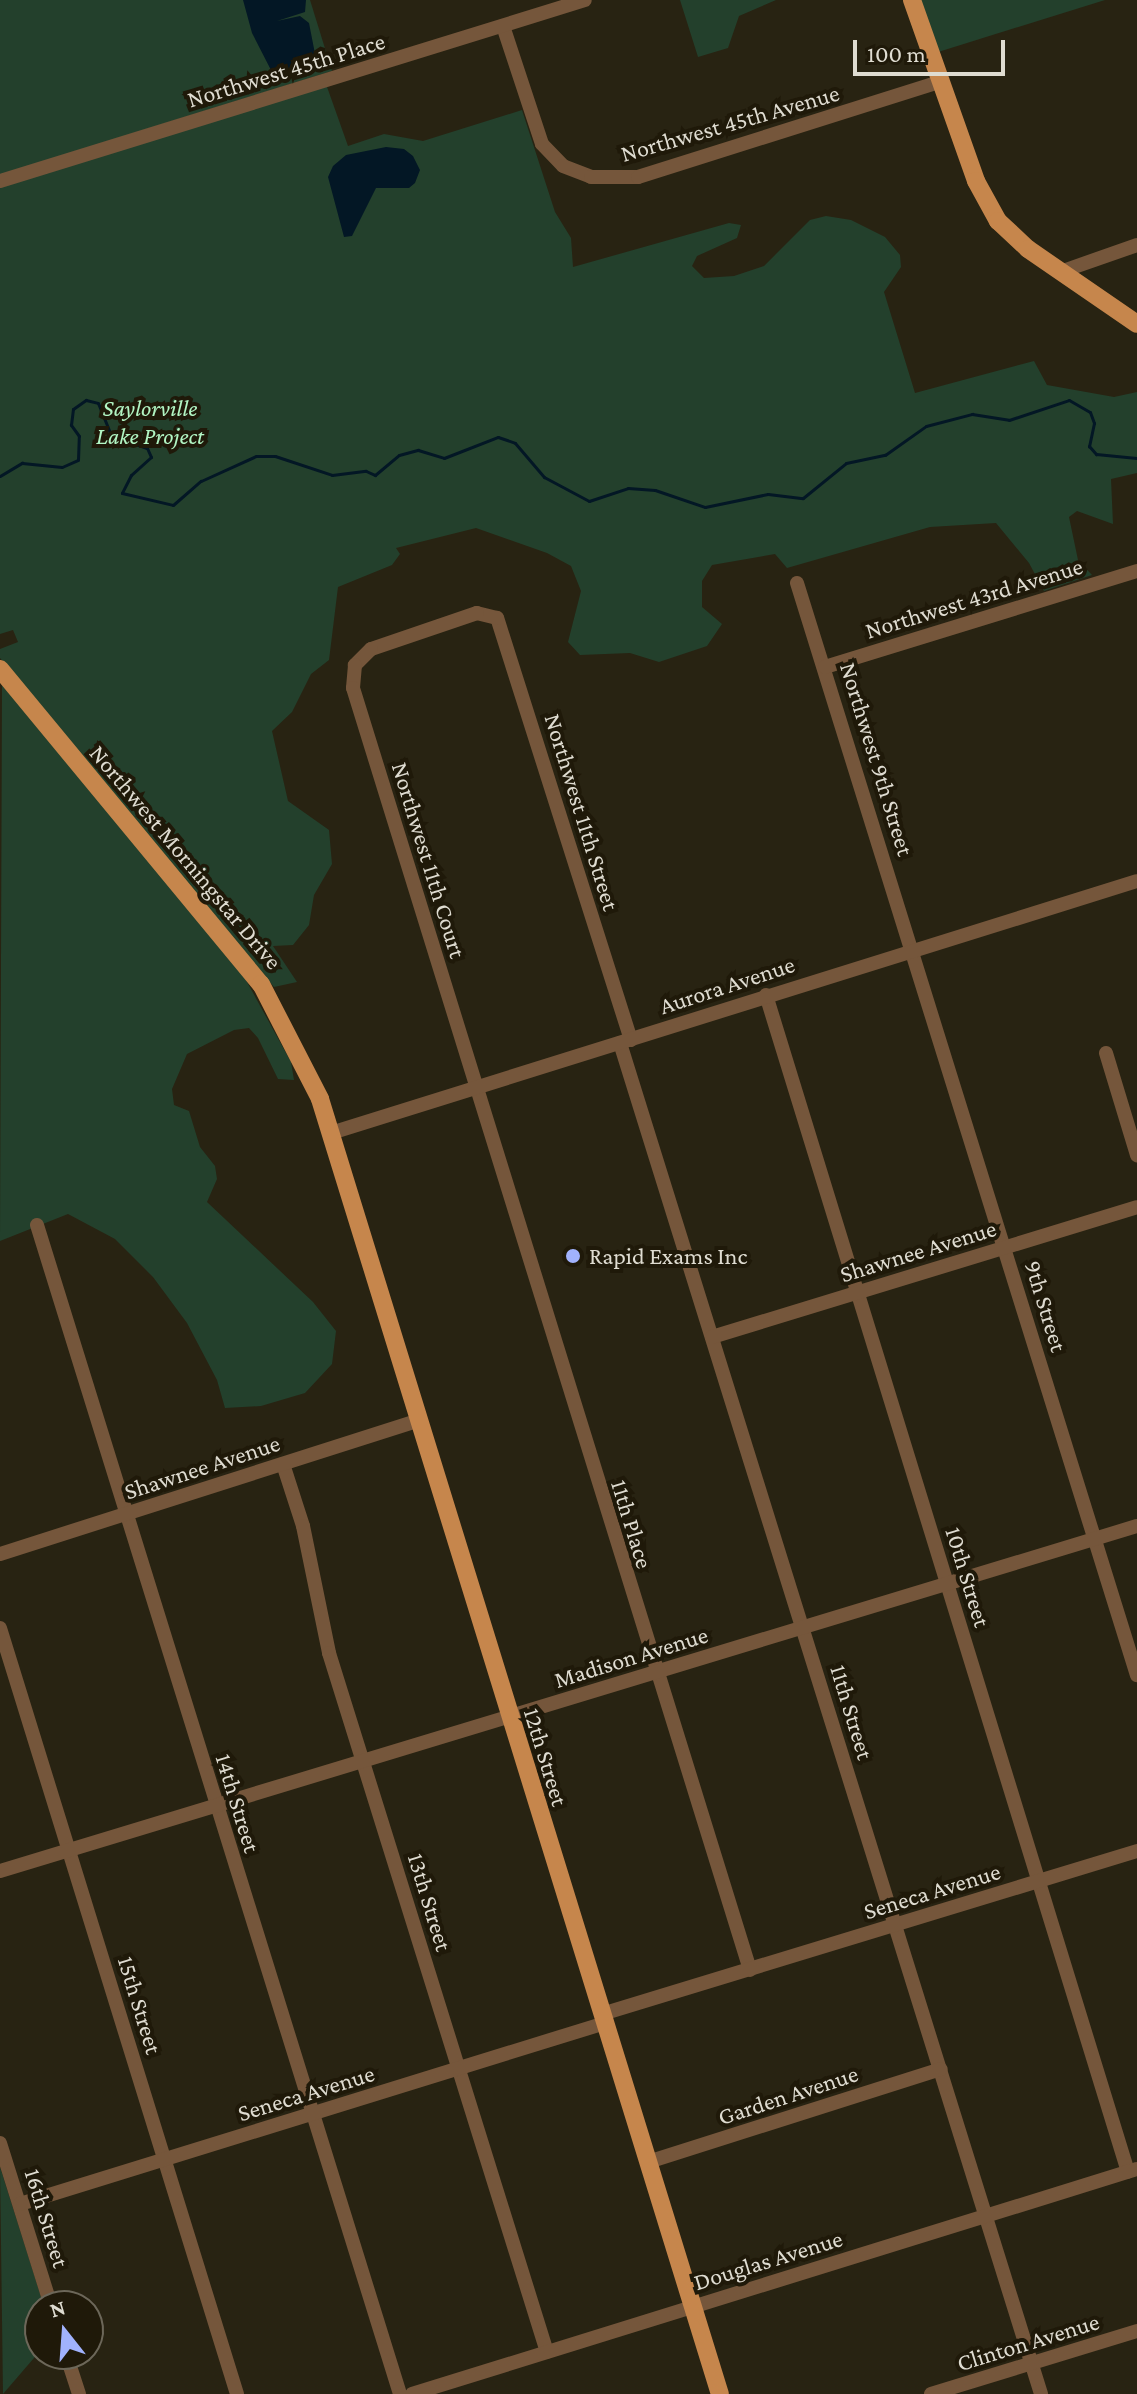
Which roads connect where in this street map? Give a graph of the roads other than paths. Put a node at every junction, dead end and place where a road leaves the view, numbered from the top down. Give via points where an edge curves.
1 (585, 0) edge
2 (912, 0) edge
3 (503, 26) junction
4 (940, 82) junction
5 (0, 181) edge
6 (1137, 245) edge
7 (1060, 272) junction
8 (1137, 324) edge
9 (1137, 571) edge
10 (797, 583) dead end
11 (371, 649) joint
12 (825, 667) junction
13 (0, 669) edge
14 (1137, 881) edge
15 (913, 949) junction
16 (766, 995) junction
17 (625, 1042) junction
18 (1106, 1053) dead end
19 (477, 1089) junction
20 (331, 1133) junction
21 (1137, 1155) edge
22 (1137, 1207) edge
23 (37, 1225) dead end
24 (1005, 1247) junction
25 (858, 1292) junction
26 (712, 1337) junction
27 (418, 1421) junction
28 (283, 1464) junction
29 (126, 1514) junction
30 (1137, 1526) edge
31 (1095, 1538) junction
32 (0, 1554) edge
33 (947, 1583) junction
34 (802, 1627) junction
35 (0, 1628) edge
36 (655, 1673) junction
37 (1137, 1675) edge
38 (509, 1718) junction
39 (363, 1763) junction
40 (217, 1808) junction
41 (1137, 1851) edge
42 (70, 1852) junction
43 (0, 1871) edge
44 (1039, 1881) junction
45 (896, 1925) junction
46 (750, 1970) junction
47 (603, 2019) junction
48 (459, 2068) junction
49 (941, 2069) junction
50 (313, 2113) junction
51 (0, 2143) edge
52 (165, 2159) junction
53 (648, 2162) junction
54 (1133, 2170) edge
55 (20, 2204) junction
56 (987, 2216) junction
57 (46, 2290) edge
58 (693, 2307) junction
59 (1137, 2331) edge
60 (547, 2352) junction
61 (1032, 2364) junction
62 (71, 2370) edge
63 (79, 2394) edge
64 (237, 2394) edge
65 (400, 2394) edge
66 (412, 2394) edge
67 (720, 2394) edge
68 (931, 2394) edge
69 (1041, 2394) edge

1 - 3 street, Northwest 45th Place
2 - 4 main road
3 - 4 street, Northwest 45th Avenue via 542,144 576,173 614,180 638,177
3 - 5 street, Northwest 45th Place
4 - 7 main road via 989,208 1016,240
6 - 7 street
7 - 8 main road
9 - 12 street, Northwest 43rd Avenue
10 - 12 street, Northwest 9th Street
11 - 17 street, Northwest 11th Street via 477,613 491,613 501,624
11 - 19 street, Northwest 11th Court via 355,665 353,688
12 - 15 street, Northwest 9th Street
13 - 20 main road, Northwest Morningstar Drive via 265,990 297,1049
14 - 15 street, Aurora Avenue
15 - 16 street, Aurora Avenue
15 - 24 street, 9th Street
16 - 17 street, Aurora Avenue
16 - 25 street, 10th Street
17 - 19 street, Aurora Avenue
17 - 26 street, 11th Street
18 - 21 street
19 - 20 street, Aurora Avenue
19 - 36 street, 11th Place
20 - 27 main road, 12th Street
22 - 24 street, Shawnee Avenue
23 - 29 street, 14th Street
24 - 25 street, Shawnee Avenue
24 - 31 street, 9th Street
25 - 26 street, Shawnee Avenue
25 - 33 street, 10th Street
26 - 34 street, 11th Street
27 - 28 street, Shawnee Avenue
27 - 38 main road, 12th Street
28 - 29 street, Shawnee Avenue
28 - 39 street, 13th Street via 315,1578 317,1612
29 - 32 street, Shawnee Avenue
29 - 40 street, 14th Street
30 - 31 street, Madison Avenue
31 - 33 street, Madison Avenue
31 - 37 street, 9th Street
33 - 34 street, Madison Avenue
33 - 44 street, 10th Street
34 - 36 street, Madison Avenue
34 - 45 street, 11th Street
35 - 42 street, 15th Street
36 - 38 street, Madison Avenue
36 - 46 street, 11th Place
38 - 39 street, Madison Avenue
38 - 47 main road, 12th Street
39 - 40 street, Madison Avenue
39 - 48 street, 13th Street
40 - 42 street, Madison Avenue
40 - 50 street, 14th Street
41 - 44 street, Seneca Avenue
42 - 43 street, Madison Avenue
42 - 52 street, 15th Street
44 - 45 street, Seneca Avenue
44 - 54 street, 10th Street
45 - 46 street, Seneca Avenue
45 - 49 street, 11th Street
46 - 47 street, Seneca Avenue
47 - 48 street, Seneca Avenue
47 - 53 main road, 12th Street
48 - 50 street, Seneca Avenue
48 - 60 street, 13th Street
49 - 53 street, Garden Avenue
49 - 56 street, 11th Street
50 - 52 street, Seneca Avenue
50 - 65 street, 14th Street
51 - 55 street, 16th Street
52 - 55 street, Seneca Avenue
52 - 64 street, 15th Street
53 - 58 main road, 12th Street
54 - 56 street, Douglas Avenue
55 - 57 street, 16th Street
56 - 58 street, Douglas Avenue
56 - 61 street, 11th Street
58 - 60 street, Douglas Avenue
58 - 67 main road, 12th Street
59 - 61 street, Clinton Avenue
60 - 66 street, Douglas Avenue
61 - 68 street, Clinton Avenue
61 - 69 street, 11th Street
62 - 63 street

